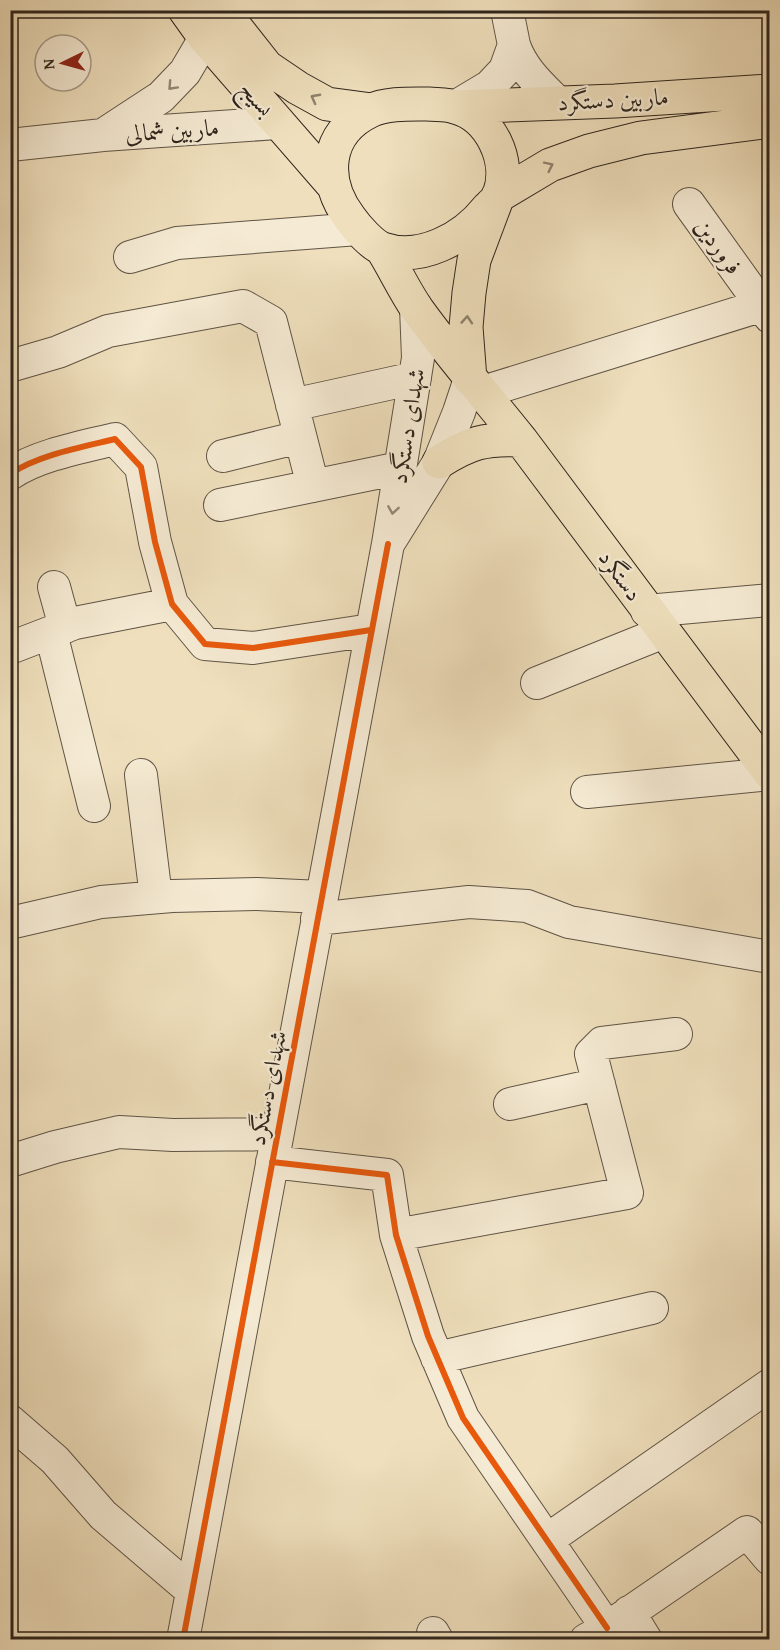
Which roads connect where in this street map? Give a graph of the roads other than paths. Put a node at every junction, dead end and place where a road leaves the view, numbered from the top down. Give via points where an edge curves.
1 (185, 10) edge
2 (222, 10) edge
3 (507, 10) edge
4 (518, 10) edge
5 (205, 38) junction
6 (514, 45) junction
7 (770, 91) edge
8 (707, 94) junction
9 (557, 102) junction
10 (455, 107) junction
11 (372, 110) junction
12 (770, 120) edge
13 (278, 123) junction
14 (709, 129) junction
15 (103, 135) junction
16 (10, 145) edge
17 (332, 184) junction
18 (498, 196) junction
19 (689, 204) dead end
20 (370, 239) junction
21 (130, 258) dead end
22 (416, 307) junction
23 (767, 309) edge
24 (10, 366) edge
25 (415, 378) junction
26 (477, 386) junction
27 (292, 405) junction
28 (300, 437) junction
29 (521, 440) junction
30 (223, 456) dead end
31 (439, 462) junction
32 (400, 468) junction
33 (10, 474) edge
34 (314, 486) junction
35 (220, 505) dead end
36 (388, 544) junction
37 (54, 587) dead end
38 (770, 600) edge
39 (172, 604) junction
40 (655, 622) junction
41 (58, 630) junction
42 (371, 630) junction
43 (10, 648) edge
44 (537, 683) dead end
45 (770, 774) edge
46 (141, 775) dead end
47 (587, 792) dead end
48 (94, 806) dead end
49 (156, 897) junction
50 (319, 908) junction
51 (13, 917) edge
52 (770, 957) edge
53 (676, 1034) dead end
54 (599, 1084) junction
55 (510, 1104) dead end
56 (274, 1148) junction
57 (10, 1161) edge
58 (396, 1234) junction
59 (652, 1308) dead end
60 (437, 1358) junction
61 (770, 1385) edge
62 (10, 1421) edge
63 (547, 1540) junction
64 (770, 1559) edge
65 (192, 1591) junction
66 (607, 1626) edge
67 (183, 1640) edge
68 (646, 1640) edge

1 - 5 main road, بسیج
11 -> 2 main road, بسیج via 327,104 297,88 267,67
3 - 6 street
4 - 6 street
5 - 13 main road, بسیج
5 -> 15 street, ماربین شمالی via 184,72 161,97
6 - 9 street via 529,74
6 - 10 street via 506,70 490,86
7 - 8 main road, ماربین دستگرد
8 - 9 main road, ماربین دستگرد
8 - 14 main road via 726,102 729,110 728,120
9 - 10 main road, ماربین دستگرد
10 - 11 main road via 428,104
10 - 18 main road via 481,121 492,136 500,153 502,175
11 - 17 main road via 353,121 340,137 332,157
12 - 14 main road, ماربین دستگرد
13 - 15 street, ماربین شمالی
13 - 17 main road, بسیج
18 -> 14 main road, ماربین دستگرد via 550,165 589,151 641,138
15 - 16 street, ماربین شمالی
17 - 20 main road via 343,209
18 - 20 main road via 480,218 453,239 434,247 411,252
26 -> 18 main road via 465,327 474,260
19 - 23 street, فروردین
20 - 21 street via 177,243
20 - 22 main road, دستگرد
22 - 25 street, شهدای دستگرد
22 - 26 main road, دستگرد
23 - 26 street
24 - 27 street via 108,331 243,306 271,322
25 - 27 street
25 - 32 street, شهدای دستگرد
26 - 29 main road, دستگرد
26 - 31 street, شهدای دستگرد via 459,412
27 - 28 street
28 - 30 street
28 - 34 street
29 - 31 main road via 481,441 462,447
29 - 40 main road, دستگرد
31 - 36 street, شهدای دستگرد
32 - 34 street
32 -> 36 street, شهدای دستگرد
33 - 39 street via 21,466 115,439 141,467
34 - 35 street
36 - 42 street, شهدای دستگرد
37 - 41 street
38 - 40 street
39 - 41 street via 75,623
39 - 42 street via 205,644 253,648
40 - 44 street
40 - 45 main road, دستگرد
41 - 43 street
41 - 48 street
42 - 50 street, شهدای دستگرد
45 - 47 street
46 - 49 street
49 - 50 street via 257,894
49 - 51 street
50 - 52 street via 469,902 528,906 569,922
50 - 56 street, شهدای دستگرد
53 - 54 street via 602,1043 591,1054
54 - 55 street
54 - 58 street via 627,1193
56 - 57 street via 119,1132
56 - 58 street via 387,1175
56 - 65 street, شهدای دستگرد
58 - 60 street
59 - 60 street
60 - 63 street via 463,1418
61 - 63 street
62 - 65 street via 55,1460 103,1515
63 - 66 street
64 - 66 street via 747,1532
65 - 67 street, شهدای دستگرد
66 - 68 street

